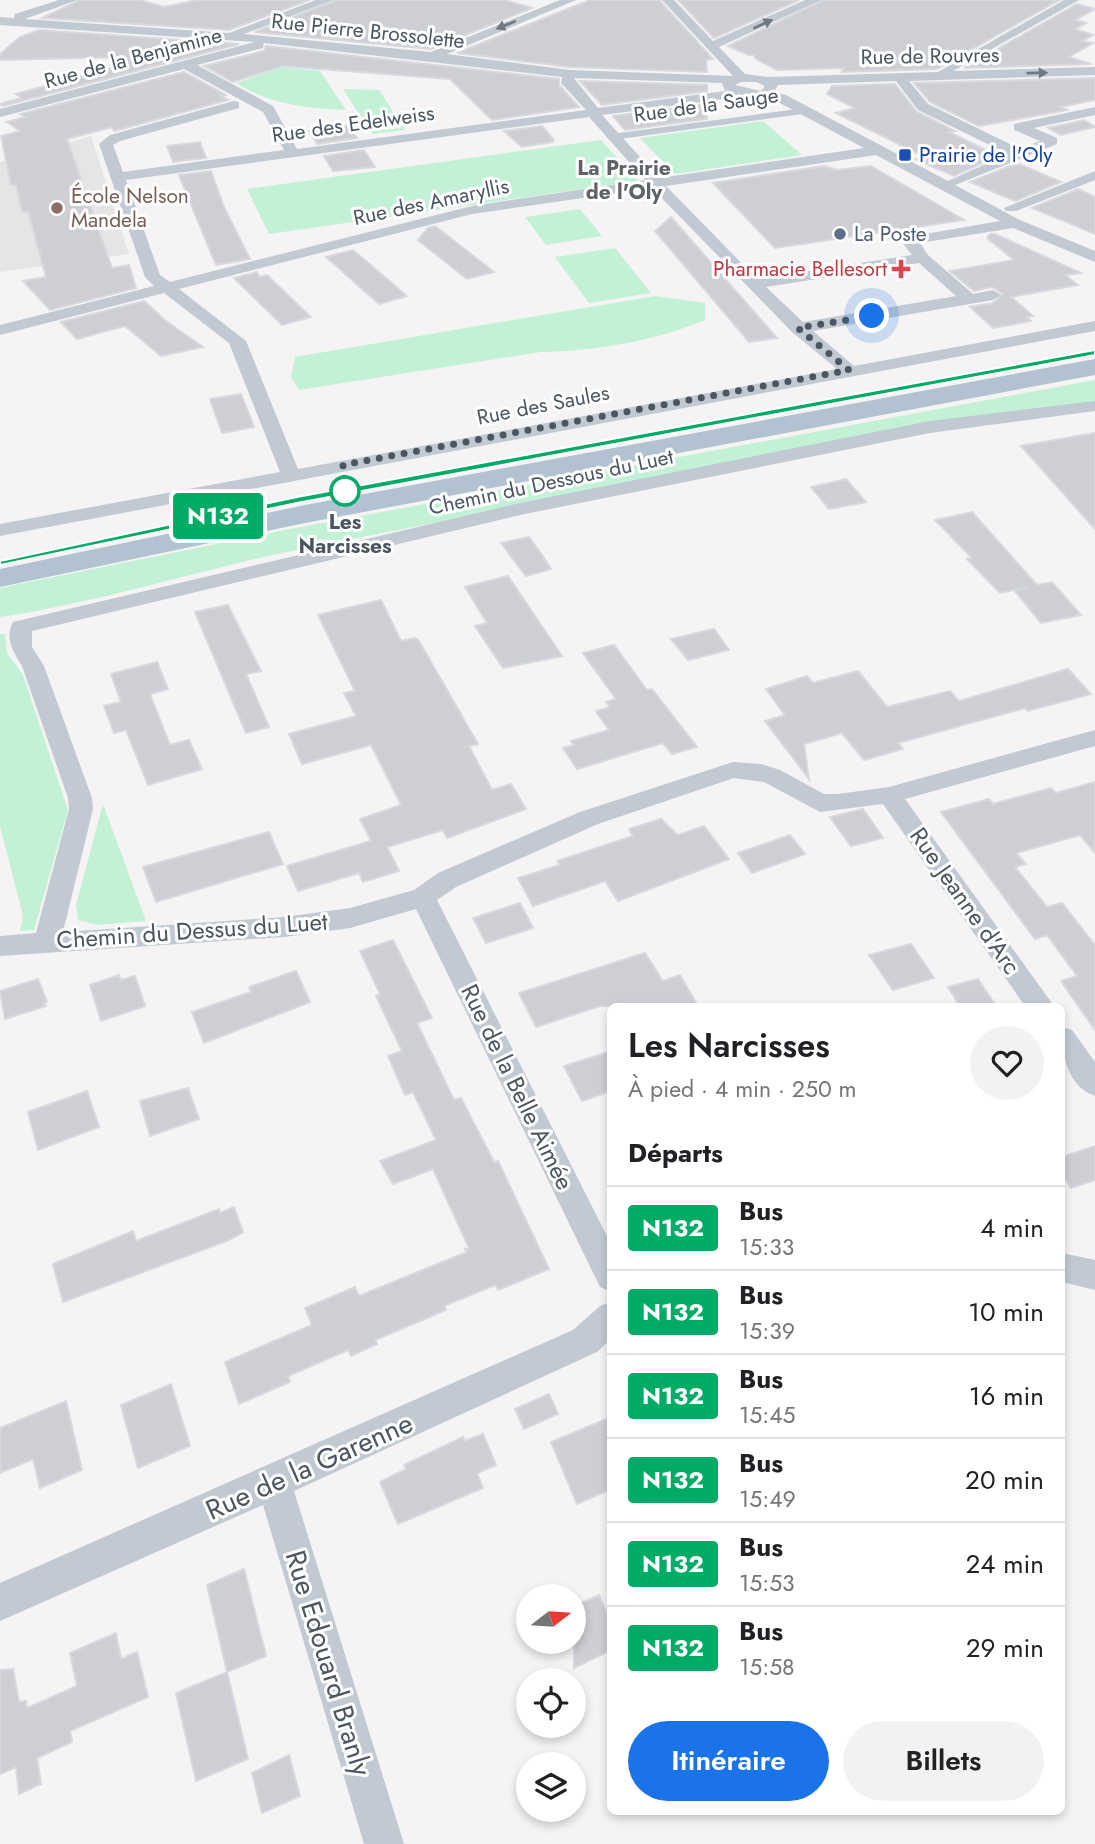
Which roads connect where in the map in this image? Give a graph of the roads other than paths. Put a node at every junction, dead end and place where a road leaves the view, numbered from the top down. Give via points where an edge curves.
1 (71, 0) edge
2 (327, 0) edge
3 (570, 0) edge
4 (668, 0) edge
5 (815, 0) edge
6 (1073, 0) edge
7 (1, 23) edge
8 (227, 36) junction
9 (276, 41) junction
10 (710, 44) junction
11 (432, 56) junction
12 (187, 65) junction
13 (1095, 71) edge
14 (570, 74) junction
15 (945, 74) junction
16 (899, 76) junction
17 (737, 84) junction
18 (766, 87) junction
19 (234, 105) dead end
20 (805, 111) junction
21 (1095, 111) edge
22 (0, 113) edge
23 (593, 113) junction
24 (1020, 127) junction
25 (979, 135) junction
26 (612, 137) junction
27 (879, 150) junction
28 (293, 153) junction
29 (1020, 155) junction
30 (1095, 175) edge
31 (119, 177) junction
32 (949, 183) junction
33 (656, 184) junction
34 (1013, 215) junction
35 (1092, 242) edge
36 (1095, 257) edge
37 (922, 258) junction
38 (756, 284) junction
39 (165, 288) junction
40 (992, 295) dead end
41 (969, 299) junction
42 (1095, 326) edge
43 (798, 328) junction
44 (0, 330) edge
45 (1095, 353) edge
46 (1095, 367) edge
47 (849, 370) junction
48 (1095, 406) edge
49 (291, 475) junction
50 (0, 530) edge
51 (0, 561) edge
52 (0, 578) edge
53 (1095, 737) edge
54 (890, 795) junction
55 (423, 897) junction
56 (47, 943) junction
57 (0, 946) edge
58 (1038, 1003) edge
59 (1065, 1042) edge
60 (1095, 1084) edge
61 (1065, 1268) edge
62 (607, 1270) edge
63 (1095, 1275) edge
64 (607, 1321) edge
65 (274, 1482) junction
66 (0, 1602) edge
67 (384, 1844) edge

1 - 7 street
2 - 8 street
3 -> 11 street
4 - 10 street
10 -> 5 street
6 - 15 street
7 - 8 street, Rue Pierre Brossolette
8 - 9 street, Rue Pierre Brossolette
9 - 11 street, Rue Pierre Brossolette
9 - 12 street, Rue de la Benjamine
10 - 17 street
11 - 14 street, Rue Pierre Brossolette
12 - 22 street, Rue de la Benjamine
12 - 28 street via 268,109
15 -> 13 street, Rue de Rouvres
14 - 17 street, Rue Pierre Brossolette
14 - 23 street via 566,80
15 - 16 street, Rue de Rouvres
16 - 18 street, Rue de Rouvres
16 - 25 street via 923,107
17 - 18 street, Rue des Edelweiss
17 - 23 street, Rue des Edelweiss
18 - 20 street
19 - 31 street via 115,138 106,144
20 - 26 street, Rue de la Sauge
20 - 27 street
21 - 24 street
23 - 26 street
23 - 28 street, Rue des Edelweiss
24 - 25 street
24 - 29 street via 1052,141
25 - 29 street
26 - 33 street
27 - 32 street
27 - 33 street, Rue des Amaryllis
28 - 31 street, Rue des Edelweiss
29 - 32 street
30 - 34 street
31 - 39 street via 153,277
32 - 34 street
33 - 38 street
33 - 39 street, Rue des Amaryllis via 472,210
34 - 35 street
34 - 36 street
34 - 37 street via 913,240
37 - 38 street
37 - 41 street
38 - 43 street
39 - 44 street, Rue des Amaryllis
39 - 49 street via 237,341
40 - 41 street
41 - 43 street
42 - 47 street, Rue des Saules
43 - 47 street
45 - 51 main road via 297,500
46 - 52 main road via 305,514
47 - 49 street, Rue des Saules
48 - 56 street, Chemin du Dessous du Luet via 930,427 520,509 21,627 21,647 33,666 80,798 79,821
49 - 50 street, Rue des Saules
53 - 54 street, Chemin du Dessus du Luet
54 - 55 street, Chemin du Dessus du Luet via 820,803 772,776 733,770 589,818 447,880
54 - 58 street, Rue Jeanne d'Arc
55 - 56 street, Chemin du Dessus du Luet via 350,918 284,928
55 - 62 street, Rue de la Belle Aimée
56 - 57 street, Chemin du Dessus du Luet
59 - 60 street
61 - 63 street
64 - 65 street, Rue de la Garenne via 585,1340
65 - 66 street, Rue de la Garenne
65 - 67 street, Rue Edouard Branly

